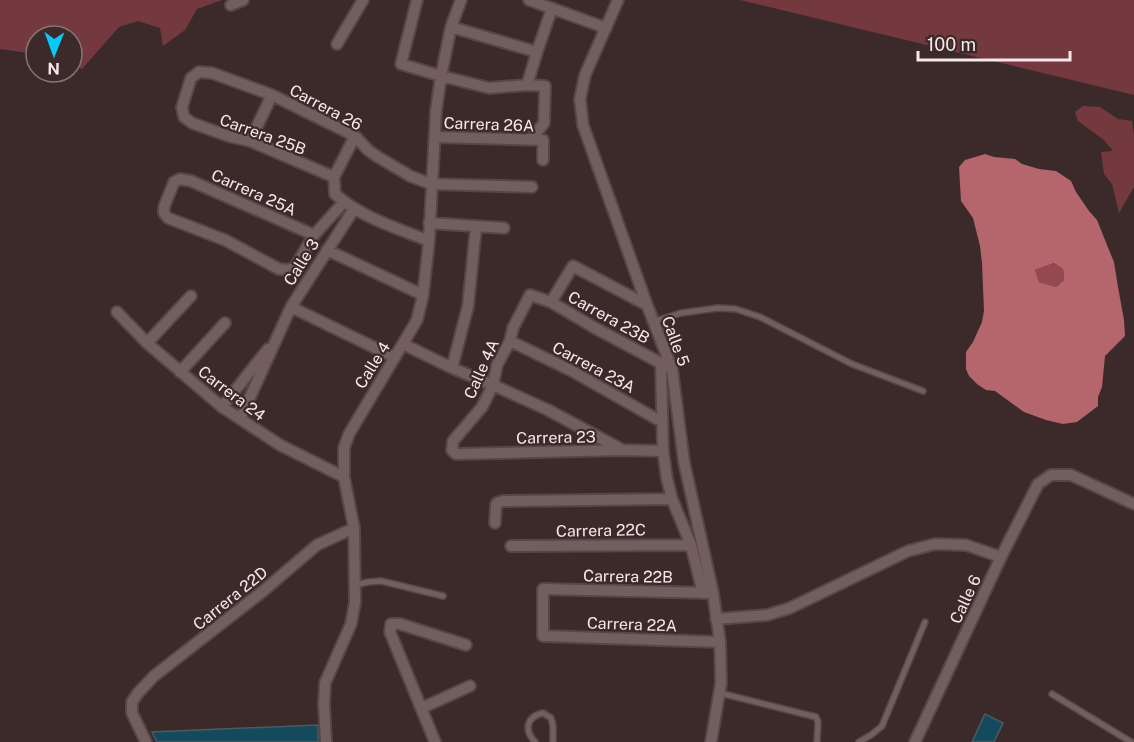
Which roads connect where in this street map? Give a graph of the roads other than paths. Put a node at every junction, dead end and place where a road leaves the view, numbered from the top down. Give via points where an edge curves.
1 (243, 0) edge
2 (363, 0) edge
3 (417, 0) edge
4 (461, 0) edge
5 (529, 0) edge
6 (618, 0) edge
7 (231, 5) dead end
8 (552, 8) junction
9 (451, 27) junction
10 (606, 28) junction
11 (337, 44) dead end
12 (537, 52) junction
13 (441, 76) junction
14 (527, 85) junction
15 (272, 95) junction
16 (184, 117) joint
17 (356, 136) junction
18 (435, 137) junction
19 (537, 140) junction
20 (250, 141) junction
21 (543, 160) dead end
22 (334, 177) junction
23 (431, 184) junction
24 (532, 187) dead end
25 (344, 202) junction
26 (354, 209) junction
27 (429, 223) junction
28 (476, 227) junction
29 (504, 228) dead end
30 (314, 235) junction
31 (429, 241) junction
32 (327, 250) junction
33 (423, 295) junction
34 (530, 295) joint
35 (191, 296) dead end
36 (551, 302) junction
37 (647, 305) junction
38 (291, 307) junction
39 (117, 312) dead end
40 (653, 322) junction
41 (225, 323) dead end
42 (279, 335) junction
43 (510, 341) junction
44 (147, 344) junction
45 (403, 344) junction
46 (394, 357) junction
47 (661, 363) junction
48 (452, 368) junction
49 (672, 369) junction
50 (180, 372) junction
51 (493, 385) junction
52 (923, 391) dead end
53 (222, 407) junction
54 (240, 419) junction
55 (662, 422) junction
56 (452, 450) joint
57 (622, 450) junction
58 (663, 451) junction
59 (344, 477) junction
60 (672, 499) junction
61 (1134, 504) edge
62 (495, 523) dead end
63 (354, 528) junction
64 (691, 544) junction
65 (511, 546) dead end
66 (1002, 557) junction
67 (355, 585) junction
68 (708, 593) junction
69 (443, 596) dead end
70 (716, 619) junction
71 (925, 622) dead end
72 (543, 636) joint
73 (720, 642) junction
74 (466, 645) dead end
75 (470, 686) dead end
76 (719, 693) junction
77 (1052, 694) dead end
78 (422, 708) junction
79 (146, 742) edge
80 (326, 742) edge
81 (435, 742) edge
82 (535, 742) edge
83 (553, 742) edge
84 (711, 742) edge
85 (817, 742) edge
86 (859, 742) edge
87 (915, 742) edge
88 (1131, 742) edge

1 - 7 street
2 - 11 street
3 - 13 street via 401,64
4 - 9 street, Calle 4
5 - 8 street
6 - 10 street, Calle 5
8 - 10 street
8 - 12 street
9 - 12 street
9 - 13 street, Calle 4
10 - 37 street, Calle 5 via 585,75 580,99 583,125
12 - 14 street
13 - 14 street via 489,88
13 - 18 street, Calle 4
14 - 19 street via 546,86 544,123
15 - 16 street, Carrera 26 via 199,72 191,78 182,107
15 - 17 street, Carrera 26
15 - 20 street
16 - 20 street, Carrera 25B
17 - 22 street
17 - 23 street, Carrera 26 via 378,157
18 - 19 street, Carrera 26A
18 - 23 street, Calle 4
19 - 21 street
20 - 22 street, Carrera 25B
22 - 25 street via 335,195
23 - 24 street
23 - 27 street, Calle 4
25 - 26 street
25 - 30 street
26 - 31 street
26 - 32 street, Calle 3
27 - 28 street
27 - 31 street, Calle 4
28 - 29 street
28 - 48 street via 468,306
30 - 30 street, Carrera 25A via 191,181 174,182 164,207 168,218 225,240 279,269 295,267
31 - 33 street, Calle 4
32 - 33 street
32 - 38 street, Calle 3
33 - 45 street, Calle 4 via 417,320
34 - 36 street, Carrera 23B
34 - 43 street, Calle 4A
35 - 44 street
36 - 37 street via 573,266
36 - 47 street, Carrera 23B
37 - 40 street, Calle 5
38 - 42 street, Calle 3
38 - 46 street
39 - 44 street, Carrera 24
40 - 49 street, Calle 5
40 - 52 lane via 681,313 736,309 760,317 852,364
41 - 50 street
42 - 53 street, Calle 3
42 - 54 street, Calle 3
43 - 51 street, Calle 4A via 497,365
43 - 55 street, Carrera 23A
44 - 50 street, Carrera 24
45 - 46 street, Calle 4
45 - 48 street
46 - 59 street, Calle 4 via 349,434 344,448
47 - 49 street, Carrera 23B
47 - 55 street
48 - 51 street
49 - 68 street, Calle 5
50 - 53 street, Carrera 24
51 - 56 street, Calle 4A via 482,407 453,441
51 - 57 street
53 - 54 street, Carrera 24
54 - 59 street, Carrera 24 via 280,446
55 - 58 street
56 - 57 street, Carrera 23 via 456,454
57 - 58 street, Carrera 23
58 - 60 street
59 - 63 street, Calle 4
60 - 62 street via 503,501 497,502
60 - 64 street
61 - 66 street, Calle 6 via 1071,475 1051,475 1038,484
63 - 67 street, Calle 4
63 - 79 street, Carrera 22D via 317,545 154,676 132,702 132,713
64 - 65 street, Carrera 22C
64 - 68 street
66 - 70 street via 966,545 935,544 908,550 790,608 767,615
66 - 87 street, Calle 6
67 - 69 lane via 381,581
67 - 80 street, Calle 4 via 354,613 325,683
68 - 70 street, Calle 5
68 - 72 street, Carrera 22B via 543,589
70 - 73 street, Calle 5
71 - 86 lane via 882,726
72 - 73 street, Carrera 22A
73 - 76 street, Calle 5
74 - 78 street via 391,624 390,632
75 - 78 street
76 - 84 street, Calle 5
76 - 85 lane via 816,717
77 - 88 lane
78 - 81 street
82 - 83 lane via 529,721 543,713 554,726

